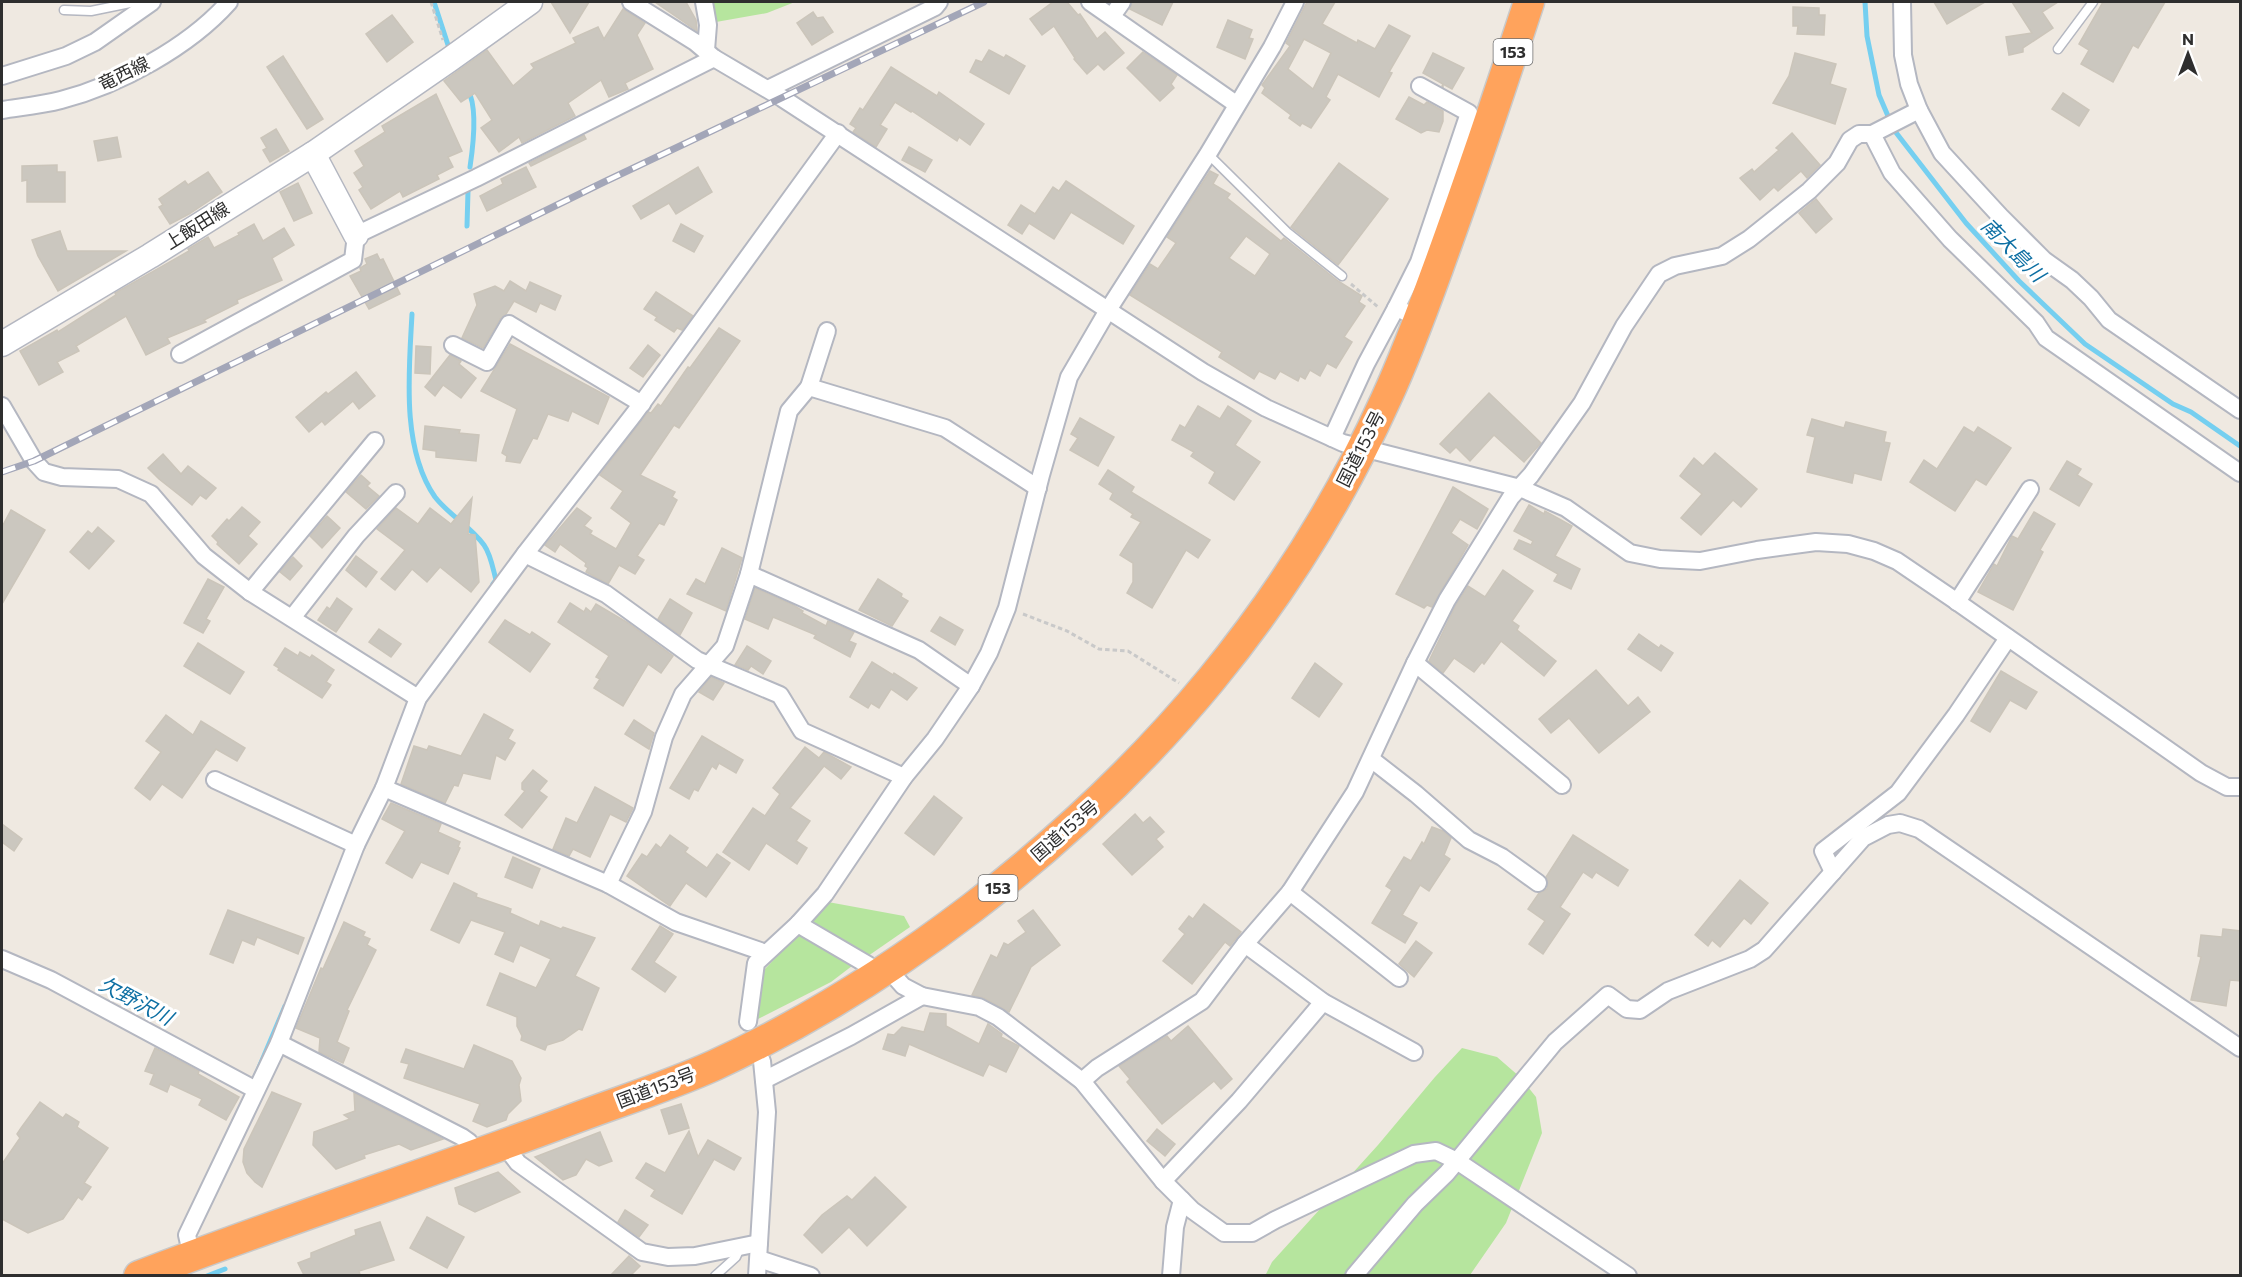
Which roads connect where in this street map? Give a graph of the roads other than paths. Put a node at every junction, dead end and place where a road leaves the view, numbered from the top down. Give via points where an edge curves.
1 (135, 2) edge
2 (152, 2) edge
3 (229, 2) edge
4 (530, 2) edge
5 (631, 2) edge
6 (704, 2) edge
7 (939, 2) edge
8 (1090, 2) edge
9 (1122, 2) edge
10 (1295, 2) edge
11 (1529, 2) edge
12 (1902, 2) edge
13 (2093, 2) edge
14 (64, 10) dead end
15 (1112, 16) junction
16 (2058, 49) dead end
17 (710, 54) junction
18 (2, 76) edge
19 (1420, 86) dead end
20 (768, 89) junction
21 (1236, 104) junction
22 (2, 110) edge
23 (1914, 112) junction
24 (1878, 131) junction
25 (838, 134) junction
26 (313, 154) junction
27 (1208, 154) junction
28 (356, 235) junction
29 (1342, 276) road end
30 (1108, 310) junction
31 (1402, 315) junction
32 (827, 331) dead end
33 (2, 344) edge
34 (453, 345) dead end
35 (180, 354) dead end
36 (809, 387) junction
37 (642, 404) junction
38 (2, 406) edge
39 (2241, 410) edge
40 (1332, 438) junction
41 (375, 441) dead end
42 (1362, 448) junction
43 (2241, 473) edge
44 (1038, 488) junction
45 (1520, 488) junction
46 (2030, 489) dead end
47 (396, 492) dead end
48 (525, 554) junction
49 (749, 574) junction
50 (250, 592) junction
51 (1958, 602) junction
52 (292, 618) junction
53 (2008, 638) junction
54 (1415, 663) junction
55 (709, 665) junction
56 (971, 686) junction
57 (418, 698) junction
58 (1371, 759) junction
59 (904, 777) junction
60 (215, 780) dead end
61 (1562, 785) dead end
62 (2241, 787) edge
63 (384, 788) junction
64 (356, 845) junction
65 (1833, 872) junction
66 (1538, 883) dead end
67 (608, 884) junction
68 (1290, 892) junction
69 (798, 924) junction
70 (1245, 944) junction
71 (766, 953) junction
72 (2, 959) edge
73 (882, 973) junction
74 (1399, 978) dead end
75 (922, 996) junction
76 (1323, 1002) junction
77 (748, 1022) dead end
78 (279, 1043) junction
79 (2241, 1048) edge
80 (1414, 1052) dead end
81 (762, 1061) dead end
82 (764, 1080) junction
83 (1082, 1081) junction
84 (256, 1090) junction
85 (491, 1150) junction
86 (1457, 1161) junction
87 (1163, 1181) junction
88 (1182, 1200) junction
89 (740, 1248) junction
90 (192, 1257) junction
91 (758, 1259) edge
92 (152, 1273) edge
93 (715, 1275) edge
94 (811, 1275) edge
95 (1171, 1275) edge
96 (1354, 1275) edge
97 (1628, 1275) edge

1 - 14 lane via 91,11
2 - 18 street via 95,42 66,56
3 - 22 street, 竜西線 via 182,43 137,69 59,101
4 - 26 main road, 上飯田線
5 - 17 street
6 - 17 street
7 - 20 street
8 - 15 street
9 - 15 street
10 - 21 street
11 - 31 highway, 国道153号 / 153 via 1496,102
12 - 23 street via 1902,55
13 - 16 lane
15 - 21 street
17 - 20 street
17 - 28 street via 476,178
19 - 31 street via 1469,113
20 - 25 street
21 - 27 street
23 - 24 street
23 - 39 street via 1942,153 2000,216 2044,260 2091,298 2109,321
24 - 43 street via 1892,172 1950,239 2036,323 2046,338
24 - 45 street via 1850,140 1837,164 1749,239 1722,256 1675,266 1659,274 1624,326 1582,403
25 - 30 street
25 - 37 street
26 - 28 main road
26 - 33 main road, 上飯田線
27 - 29 lane via 1287,232
27 - 30 street
28 - 35 street via 353,260
30 - 40 street via 1266,408
30 - 44 street via 1069,377
31 - 40 street via 1366,364
31 - 42 highway, 国道153号 / 153 via 1386,401
32 - 36 street
34 - 37 street via 487,362 509,324
36 - 44 street via 945,428
36 - 49 street via 789,411
37 - 48 street
38 - 50 street via 44,472 62,477 118,479 151,494 204,556
40 - 42 street
41 - 50 street
42 - 45 street
42 - 73 highway, 国道153号 / 153 via 1271,603 1143,758 1012,877
44 - 56 street via 1007,608
45 - 51 street via 1566,508 1630,553 1660,560 1700,561 1816,542 1848,544 1897,561
45 - 54 street via 1447,600
46 - 51 street
47 - 52 street
48 - 55 street via 606,594
48 - 57 street
49 - 55 street via 725,646
49 - 56 street via 919,650
50 - 52 street
51 - 53 street
52 - 57 street
53 - 62 street via 2201,773 2227,787
53 - 65 street via 1898,793 1823,851
54 - 58 street
54 - 61 street
55 - 59 street via 780,695 802,731
55 - 67 street via 683,694 664,737 643,813
56 - 59 street
57 - 63 street
58 - 66 street via 1469,840 1502,857
58 - 68 street via 1355,792
59 - 69 street via 825,894
60 - 64 street
63 - 64 street
63 - 67 street
64 - 78 street
65 - 79 street via 1863,838 1876,830 1900,823 1919,829
65 - 86 street via 1764,950 1750,959 1668,991 1640,1010 1627,1009 1608,995 1555,1042
67 - 71 street via 676,922
68 - 70 street
68 - 74 street
69 - 71 street
69 - 73 street
70 - 76 street
70 - 83 street via 1202,1001
71 - 77 street via 756,963
72 - 84 street via 51,980
73 - 75 street
73 - 85 highway, 国道153号 / 153 via 756,1045 707,1068
75 - 82 street
75 - 83 street via 979,1007 998,1017
76 - 80 street
76 - 87 street via 1239,1101
78 - 84 street
78 - 85 street via 468,1142
81 - 82 street
82 - 91 street via 767,1112
83 - 87 street
84 - 90 street via 187,1235
85 - 89 street via 518,1163 642,1252 668,1257 695,1256
85 - 90 highway, 国道153号 / 153
86 - 88 street via 1436,1151 1414,1154 1252,1233 1224,1233
86 - 96 street
86 - 97 street
87 - 88 street
88 - 95 street via 1175,1227
89 - 91 street
89 - 93 lane via 736,1257
90 - 92 highway, 国道153号 / 153
91 - 94 street

